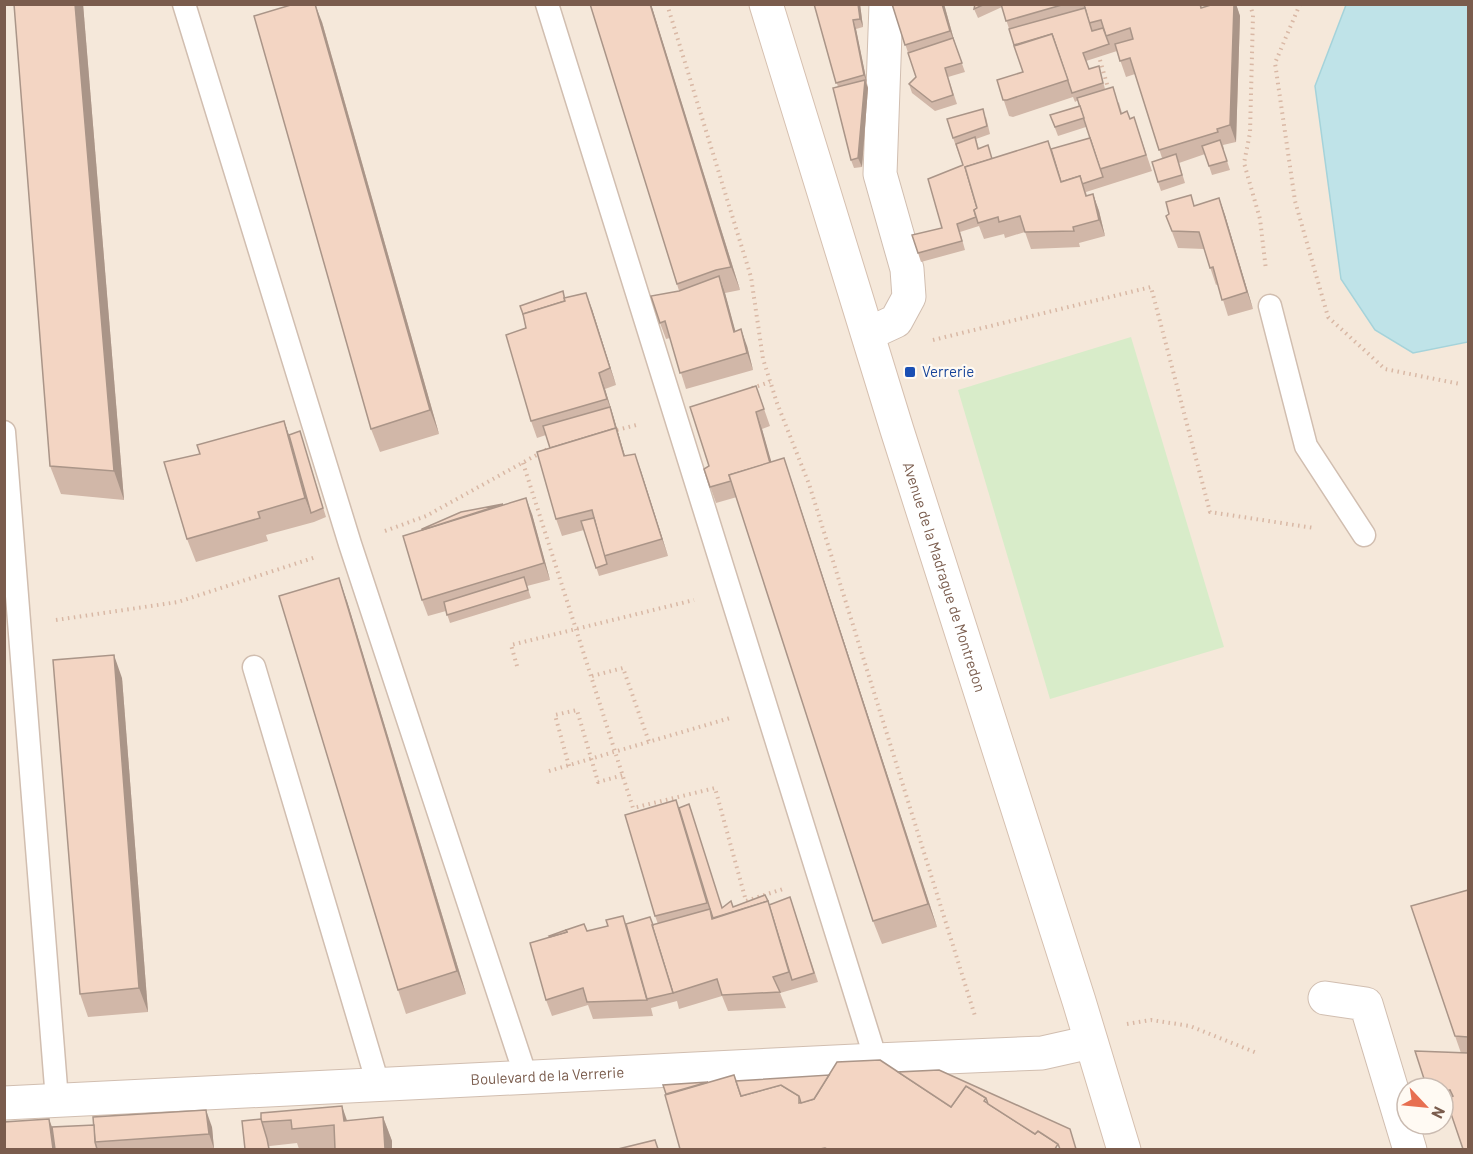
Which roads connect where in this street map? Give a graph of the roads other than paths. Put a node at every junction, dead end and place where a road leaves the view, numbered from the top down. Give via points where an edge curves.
1 (184, 4) edge
2 (547, 4) edge
3 (766, 4) edge
4 (886, 4) edge
5 (1270, 306) road end
6 (871, 344) junction
7 (4, 432) edge
8 (1364, 536) road end
9 (254, 667) dead end
10 (1325, 999) dead end
11 (1091, 1042) junction
12 (876, 1060) junction
13 (526, 1077) junction
14 (378, 1084) junction
15 (57, 1100) junction
16 (4, 1103) edge
17 (1124, 1149) edge
18 (1410, 1149) edge

1 - 13 lane via 350,544
2 - 12 lane
3 - 6 street, Avenue de la Madrague de Montredon
4 - 6 street via 880,174 907,269 909,297 896,321
5 - 8 lane via 1306,446
6 - 11 street, Avenue de la Madrague de Montredon
7 - 15 lane
9 - 14 lane
10 - 18 street via 1366,1004
11 - 12 street, Boulevard de la Verrerie via 1042,1053
11 - 17 street, Avenue de la Madrague de Montredon
12 - 13 street, Boulevard de la Verrerie
13 - 14 street, Boulevard de la Verrerie
14 - 15 street, Boulevard de la Verrerie
15 - 16 street, Boulevard de la Verrerie

